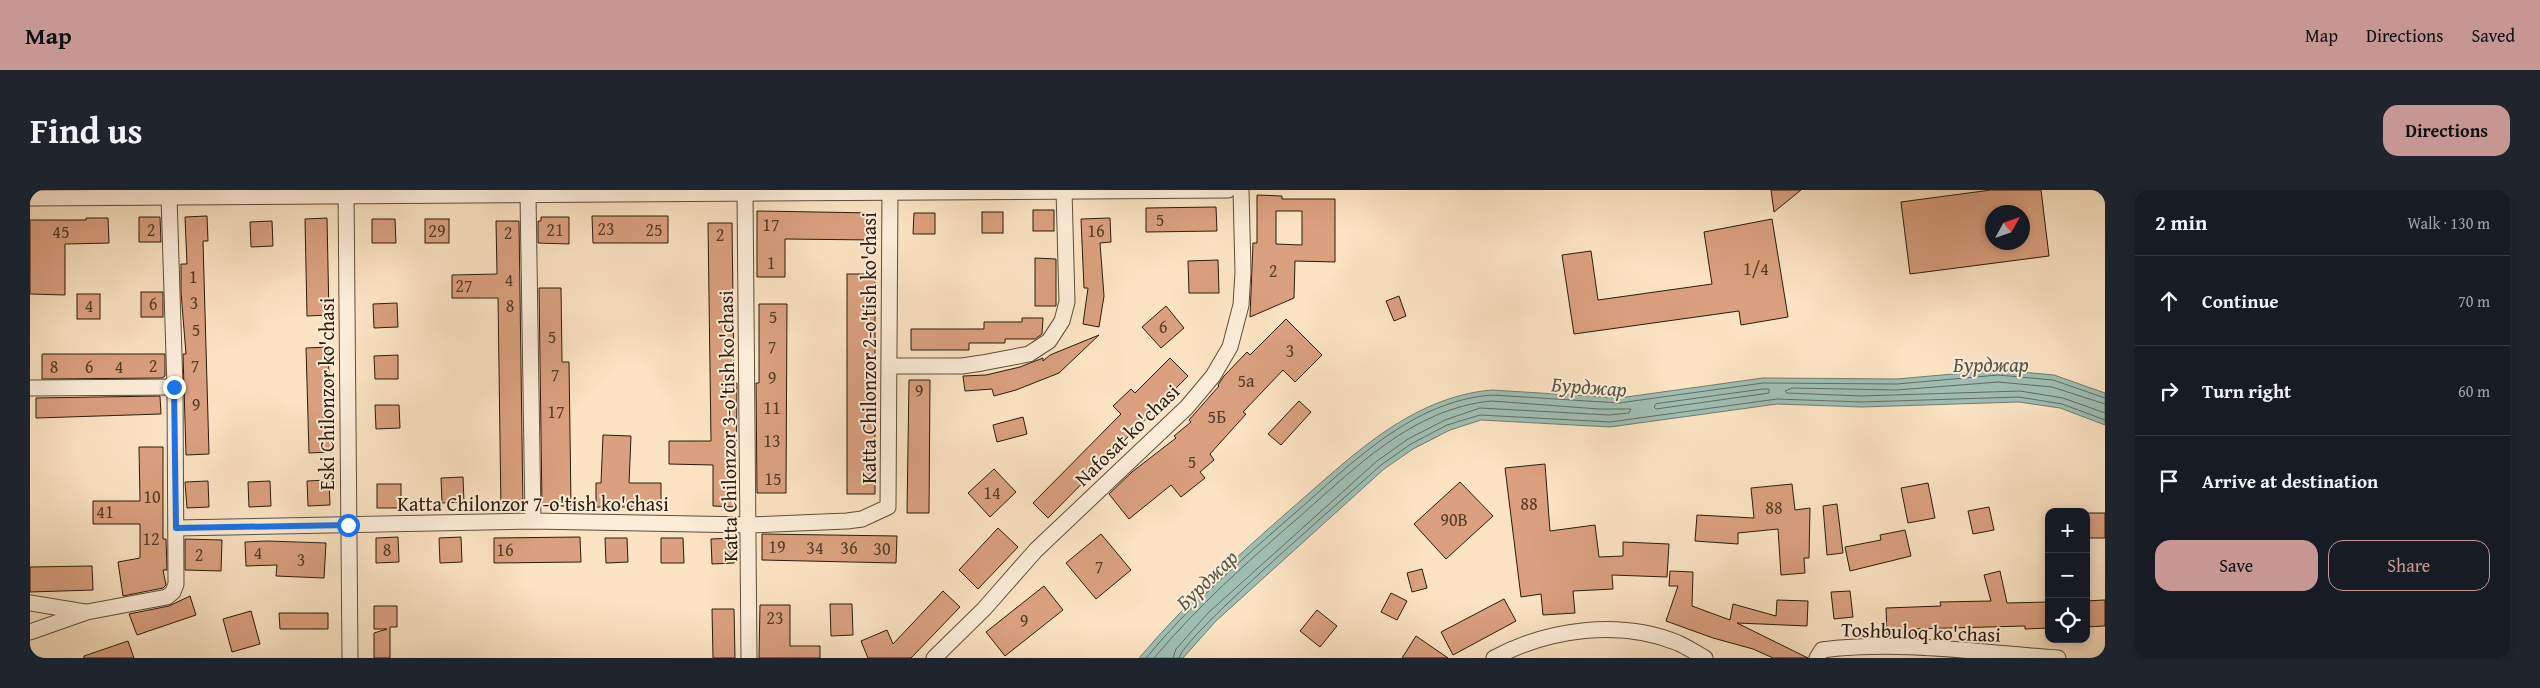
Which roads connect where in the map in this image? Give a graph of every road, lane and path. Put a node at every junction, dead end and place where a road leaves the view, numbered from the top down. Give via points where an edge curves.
1 (1228, 190) edge
2 (1241, 190) edge
3 (890, 191) edge
4 (1064, 191) edge
5 (346, 193) edge
6 (745, 193) junction
7 (528, 195) junction
8 (169, 197) junction
9 (30, 198) edge
10 (890, 366) junction
11 (174, 387) junction
12 (30, 388) edge
13 (888, 507) joint
14 (533, 521) junction
15 (348, 525) junction
16 (749, 525) junction
17 (176, 528) junction
18 (30, 603) edge
19 (87, 612) junction
20 (30, 632) edge
21 (350, 658) edge
22 (749, 658) edge
23 (934, 658) edge
24 (1494, 658) edge
25 (1705, 658) edge
26 (1817, 658) edge
27 (2058, 658) edge

1 - 4 street
2 - 23 street, Nafosat ko'chasi via 1241,305 1230,346 1213,376 1187,406 1036,550 984,610
3 - 4 street
3 - 6 street
3 - 10 street, Katta Chilonzor 2-o'tish ko'chasi
4 - 10 street via 1067,302 1062,321 1048,342 1029,354 982,363
5 - 7 street
5 - 8 street
5 - 15 street, Eski Chilonzor ko'chasi
6 - 7 street
6 - 16 street, Katta Chilonzor 3-o'tish ko'chasi
7 - 14 street
8 - 9 street
8 - 11 street
10 - 13 street, Katta Chilonzor 2-o'tish ko'chasi
11 - 12 street
11 - 17 street
13 - 16 street, Katta Chilonzor 7-o'tish ko'chasi via 862,519 847,521
14 - 15 street, Katta Chilonzor 7-o'tish ko'chasi
14 - 16 street, Katta Chilonzor 7-o'tish ko'chasi
15 - 17 street, Katta Chilonzor 7-o'tish ko'chasi
15 - 21 street, Eski Chilonzor ko'chasi
16 - 22 street, Katta Chilonzor 3-o'tish ko'chasi
17 - 19 street via 176,584 173,592 167,597
18 - 19 street
19 - 20 street
24 - 25 street via 1552,634 1600,631 1664,638
26 - 27 street, Toshbuloq ko'chasi via 1822,650 1849,647

